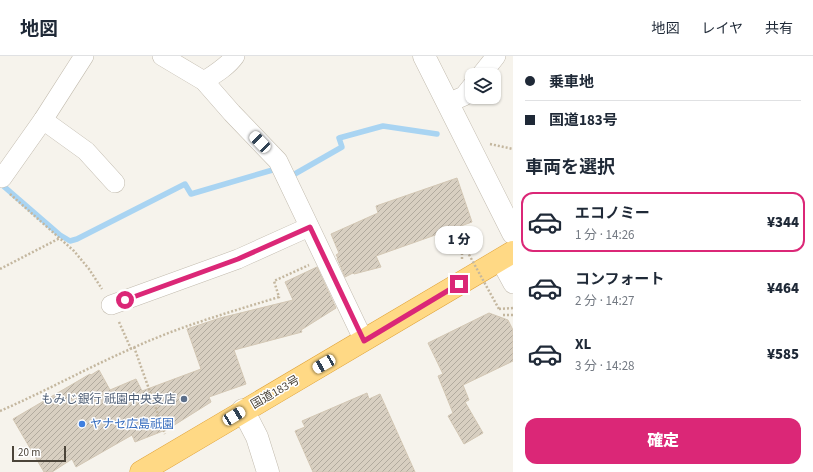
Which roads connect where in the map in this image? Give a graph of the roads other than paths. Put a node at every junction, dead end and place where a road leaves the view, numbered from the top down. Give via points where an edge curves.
1 (84, 56) edge
2 (162, 56) edge
3 (234, 56) edge
4 (424, 56) edge
5 (496, 56) edge
6 (487, 68) edge
7 (204, 81) junction
8 (465, 95) edge
9 (448, 103) junction
10 (43, 120) junction
11 (115, 183) dead end
12 (4, 185) road end
13 (310, 227) junction
14 (513, 233) edge
15 (506, 256) edge
16 (513, 284) edge
17 (111, 305) dead end
18 (364, 341) junction
19 (243, 410) junction
20 (141, 472) edge
21 (268, 472) edge

1 - 10 street
2 - 7 street
3 - 7 street via 231,62
4 - 9 street
5 - 6 street
7 - 13 street via 278,161
8 - 9 street
9 - 14 street
10 - 11 street via 86,151
10 - 12 street
13 - 17 street via 238,259
13 - 18 street
15 - 16 street
15 - 18 highway, 国道183号
18 - 19 highway, 国道183号
19 - 20 highway, 国道183号
19 - 21 street via 257,437

